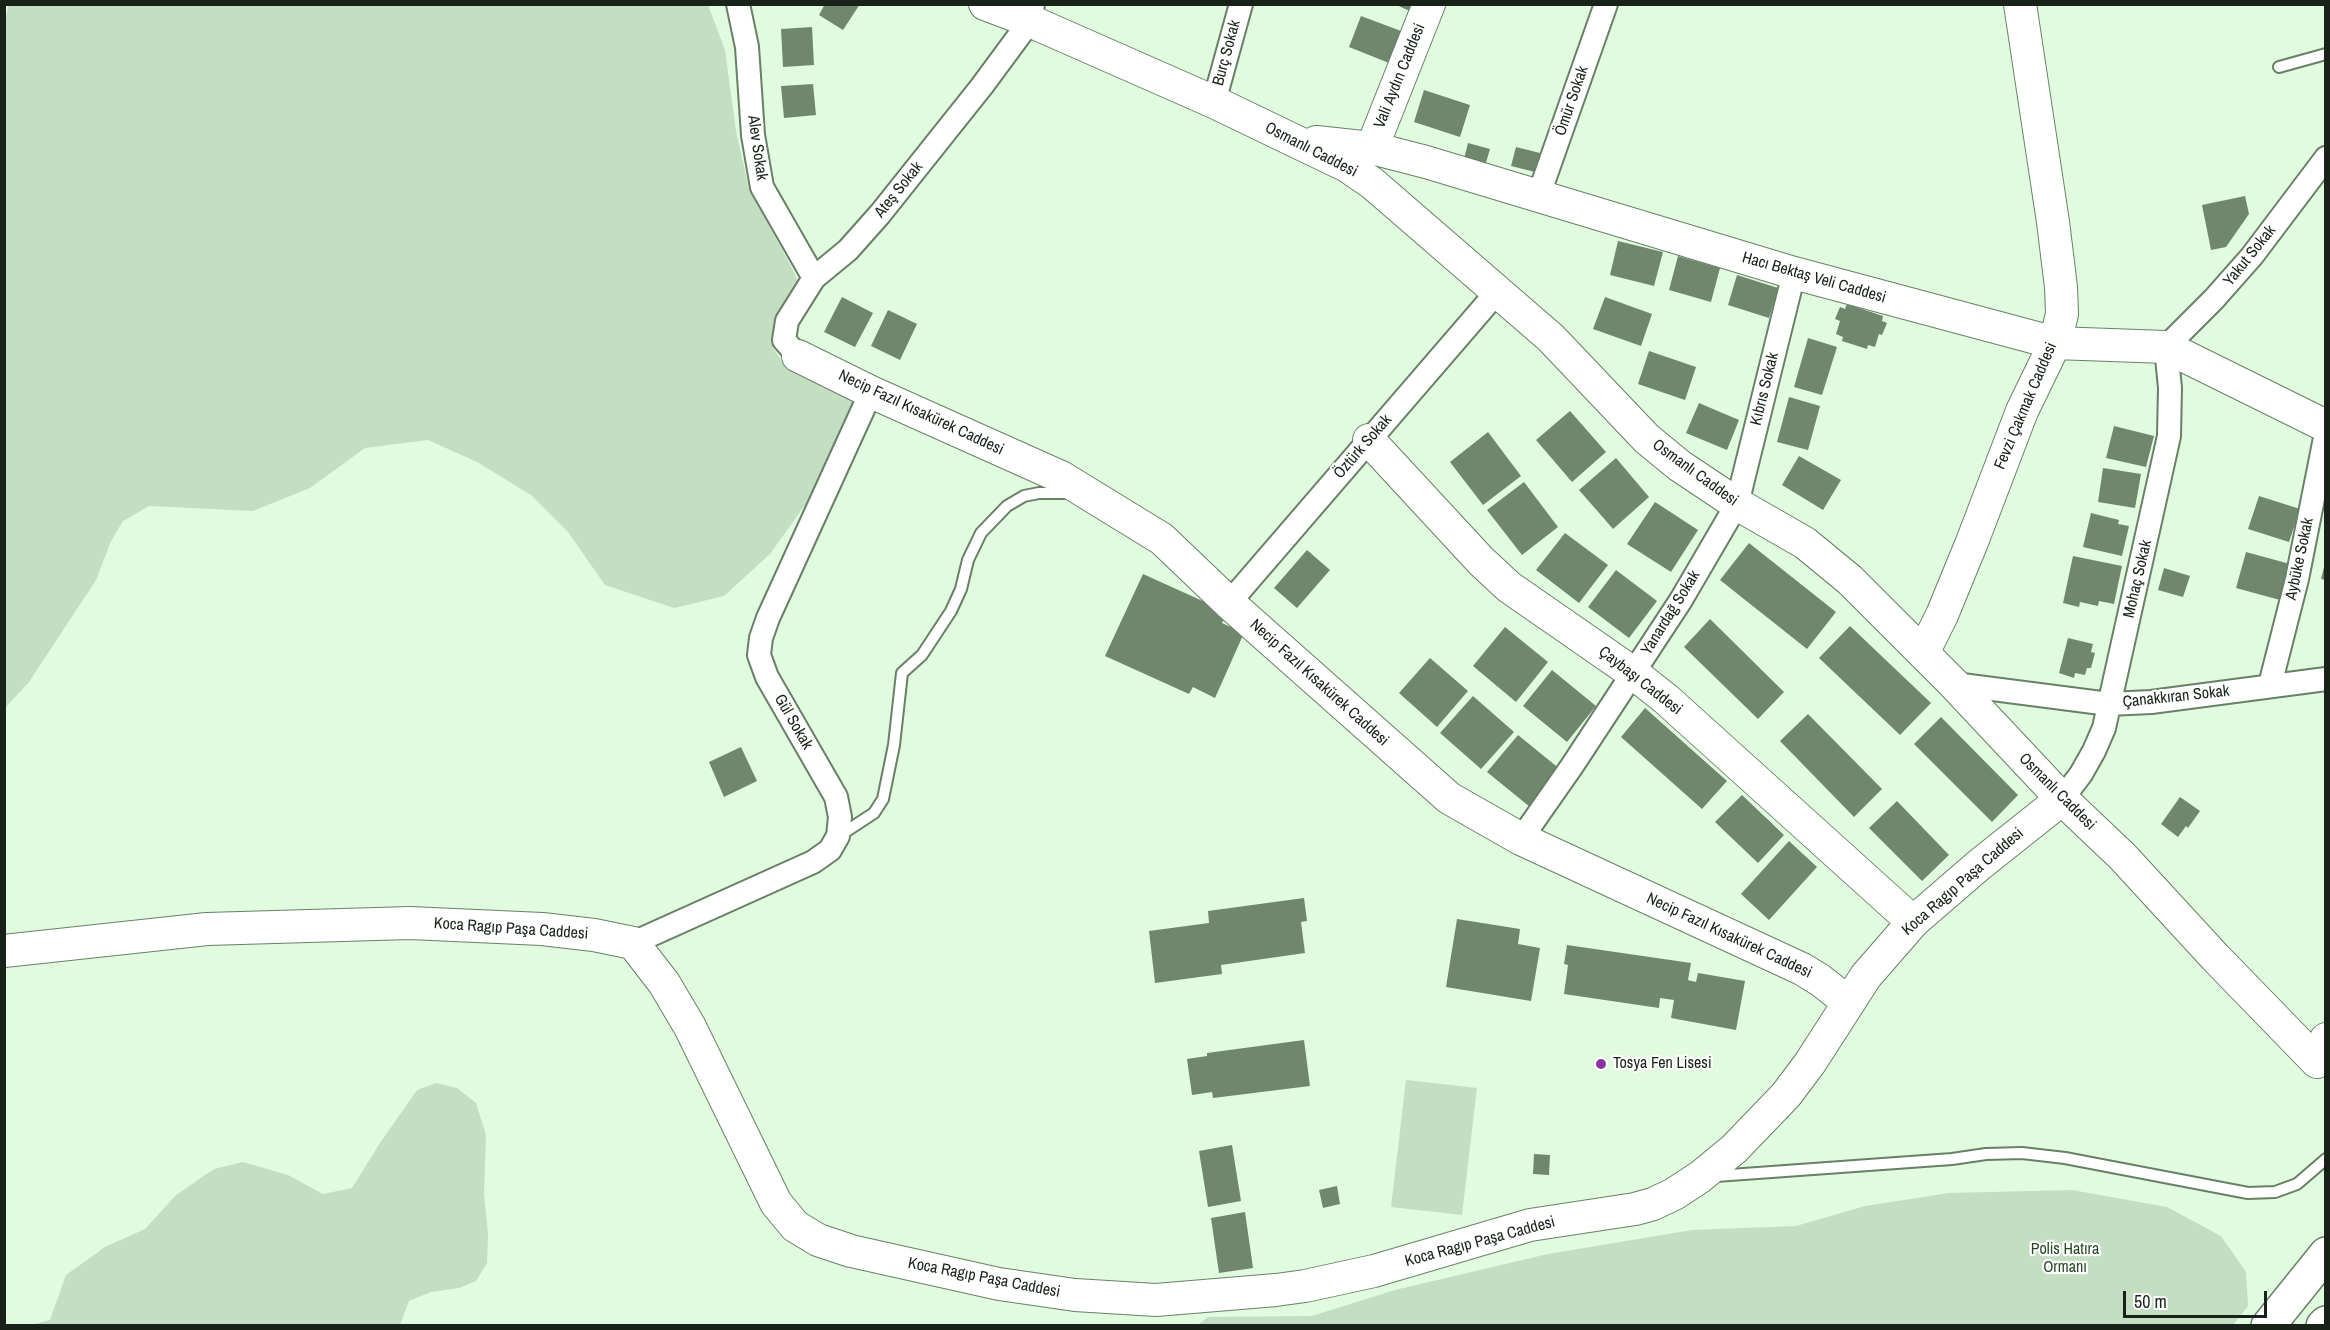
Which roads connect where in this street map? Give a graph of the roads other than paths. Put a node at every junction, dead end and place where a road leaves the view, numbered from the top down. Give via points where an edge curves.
1 (738, 4) edge
2 (985, 4) edge
3 (1241, 4) edge
4 (1429, 4) edge
5 (1606, 4) edge
6 (2020, 4) edge
7 (1031, 13) edge
8 (2325, 54) edge
9 (2279, 67) dead end
10 (1214, 102) junction
11 (1294, 140) junction
12 (1372, 148) junction
13 (2325, 158) edge
14 (1538, 197) junction
15 (1794, 273) junction
16 (814, 278) junction
17 (1497, 292) junction
18 (2055, 343) junction
19 (2166, 347) junction
20 (798, 356) joint
21 (871, 393) junction
22 (2325, 426) edge
23 (2325, 433) edge
24 (1369, 440) junction
25 (1087, 493) junction
26 (1737, 504) junction
27 (1229, 603) junction
28 (1923, 653) junction
29 (1633, 673) junction
30 (2325, 679) edge
31 (1954, 684) junction
32 (2270, 685) junction
33 (2109, 704) junction
34 (2062, 799) junction
35 (838, 836) junction
36 (1521, 839) junction
37 (1913, 922) junction
38 (633, 943) junction
39 (4, 951) edge
40 (1848, 1002) junction
41 (2321, 1058) edge
42 (2325, 1159) edge
43 (1700, 1177) junction
44 (2325, 1254) edge
45 (2268, 1326) edge

1 - 16 street, Alev Sokak via 747,47 753,135 762,187
2 - 7 street, Osmanlı Caddesi
3 - 10 street, Burç Sokak
4 - 12 street, Vali Aydın Caddesi
5 - 14 street, Ömür Sokak
6 - 18 street, Fevzi Çakmak Caddesi via 2061,286 2062,314
7 - 10 street, Osmanlı Caddesi
7 - 16 street, Ateş Sokak via 982,86 880,214
8 - 9 lane
10 - 11 street, Osmanlı Caddesi
11 - 12 street, Hacı Bektaş Veli Caddesi
11 - 17 street, Osmanlı Caddesi via 1372,183
12 - 14 street, Hacı Bektaş Veli Caddesi
13 - 19 street, Yakut Sokak via 2252,256
14 - 15 street, Hacı Bektaş Veli Caddesi
15 - 18 street, Hacı Bektaş Veli Caddesi
15 - 26 street, Kıbrıs Sokak
16 - 20 street, Ateş Sokak via 787,321 784,340
17 - 24 street, Öztürk Sokak
17 - 26 street, Osmanlı Caddesi via 1551,338 1647,439
18 - 19 street, Hacı Bektaş Veli Caddesi
18 - 28 street, Fevzi Çakmak Caddesi via 2036,378 1972,542
19 - 22 street, Hacı Bektaş Veli Caddesi
19 - 33 street, Mohaç Sokak via 2169,436
20 - 21 street, Necip Fazıl Kısakürek Caddesi
21 - 25 street, Necip Fazıl Kısakürek Caddesi via 1061,477
21 - 35 street, Gül Sokak via 768,618 759,655 836,797
23 - 32 street, Aybüke Sokak
24 - 27 street, Öztürk Sokak
24 - 29 street, Çaybaşı Caddesi via 1502,580
25 - 27 street, Necip Fazıl Kısakürek Caddesi via 1162,539
25 - 35 lane via 1024,496 1007,506 981,533 951,611 922,655 902,673 883,798 874,813
26 - 28 street, Osmanlı Caddesi via 1826,559
26 - 29 street, Yanardağ Sokak
27 - 36 street, Necip Fazıl Kısakürek Caddesi via 1449,798
28 - 31 street, Osmanlı Caddesi
29 - 36 street, Yanardağ Sokak
29 - 37 street, Çaybaşı Caddesi via 1713,740
30 - 32 street, Çanakkıran Sokak
31 - 33 street, Çanakkıran Sokak
31 - 34 street, Osmanlı Caddesi
32 - 33 street, Çanakkıran Sokak
33 - 34 street, Mohaç Sokak via 2094,751
34 - 37 street, Koca Ragıp Paşa Caddesi
34 - 41 street, Osmanlı Caddesi via 2123,857 2215,957
35 - 38 street via 830,850 813,862
36 - 40 street, Necip Fazıl Kısakürek Caddesi via 1802,969
37 - 40 street, Koca Ragıp Paşa Caddesi
38 - 39 street, Koca Ragıp Paşa Caddesi via 542,929 410,922 207,929
38 - 43 street, Koca Ragıp Paşa Caddesi via 664,983 690,1027 776,1203 795,1226 818,1240 851,1251 999,1284 1075,1295 1156,1300 1276,1290 1374,1271 1530,1225 1653,1204
40 - 43 street, Koca Ragıp Paşa Caddesi via 1786,1095 1734,1149
42 - 43 lane via 2297,1184 2275,1192 2248,1193 2066,1158 2022,1154
44 - 45 highway

